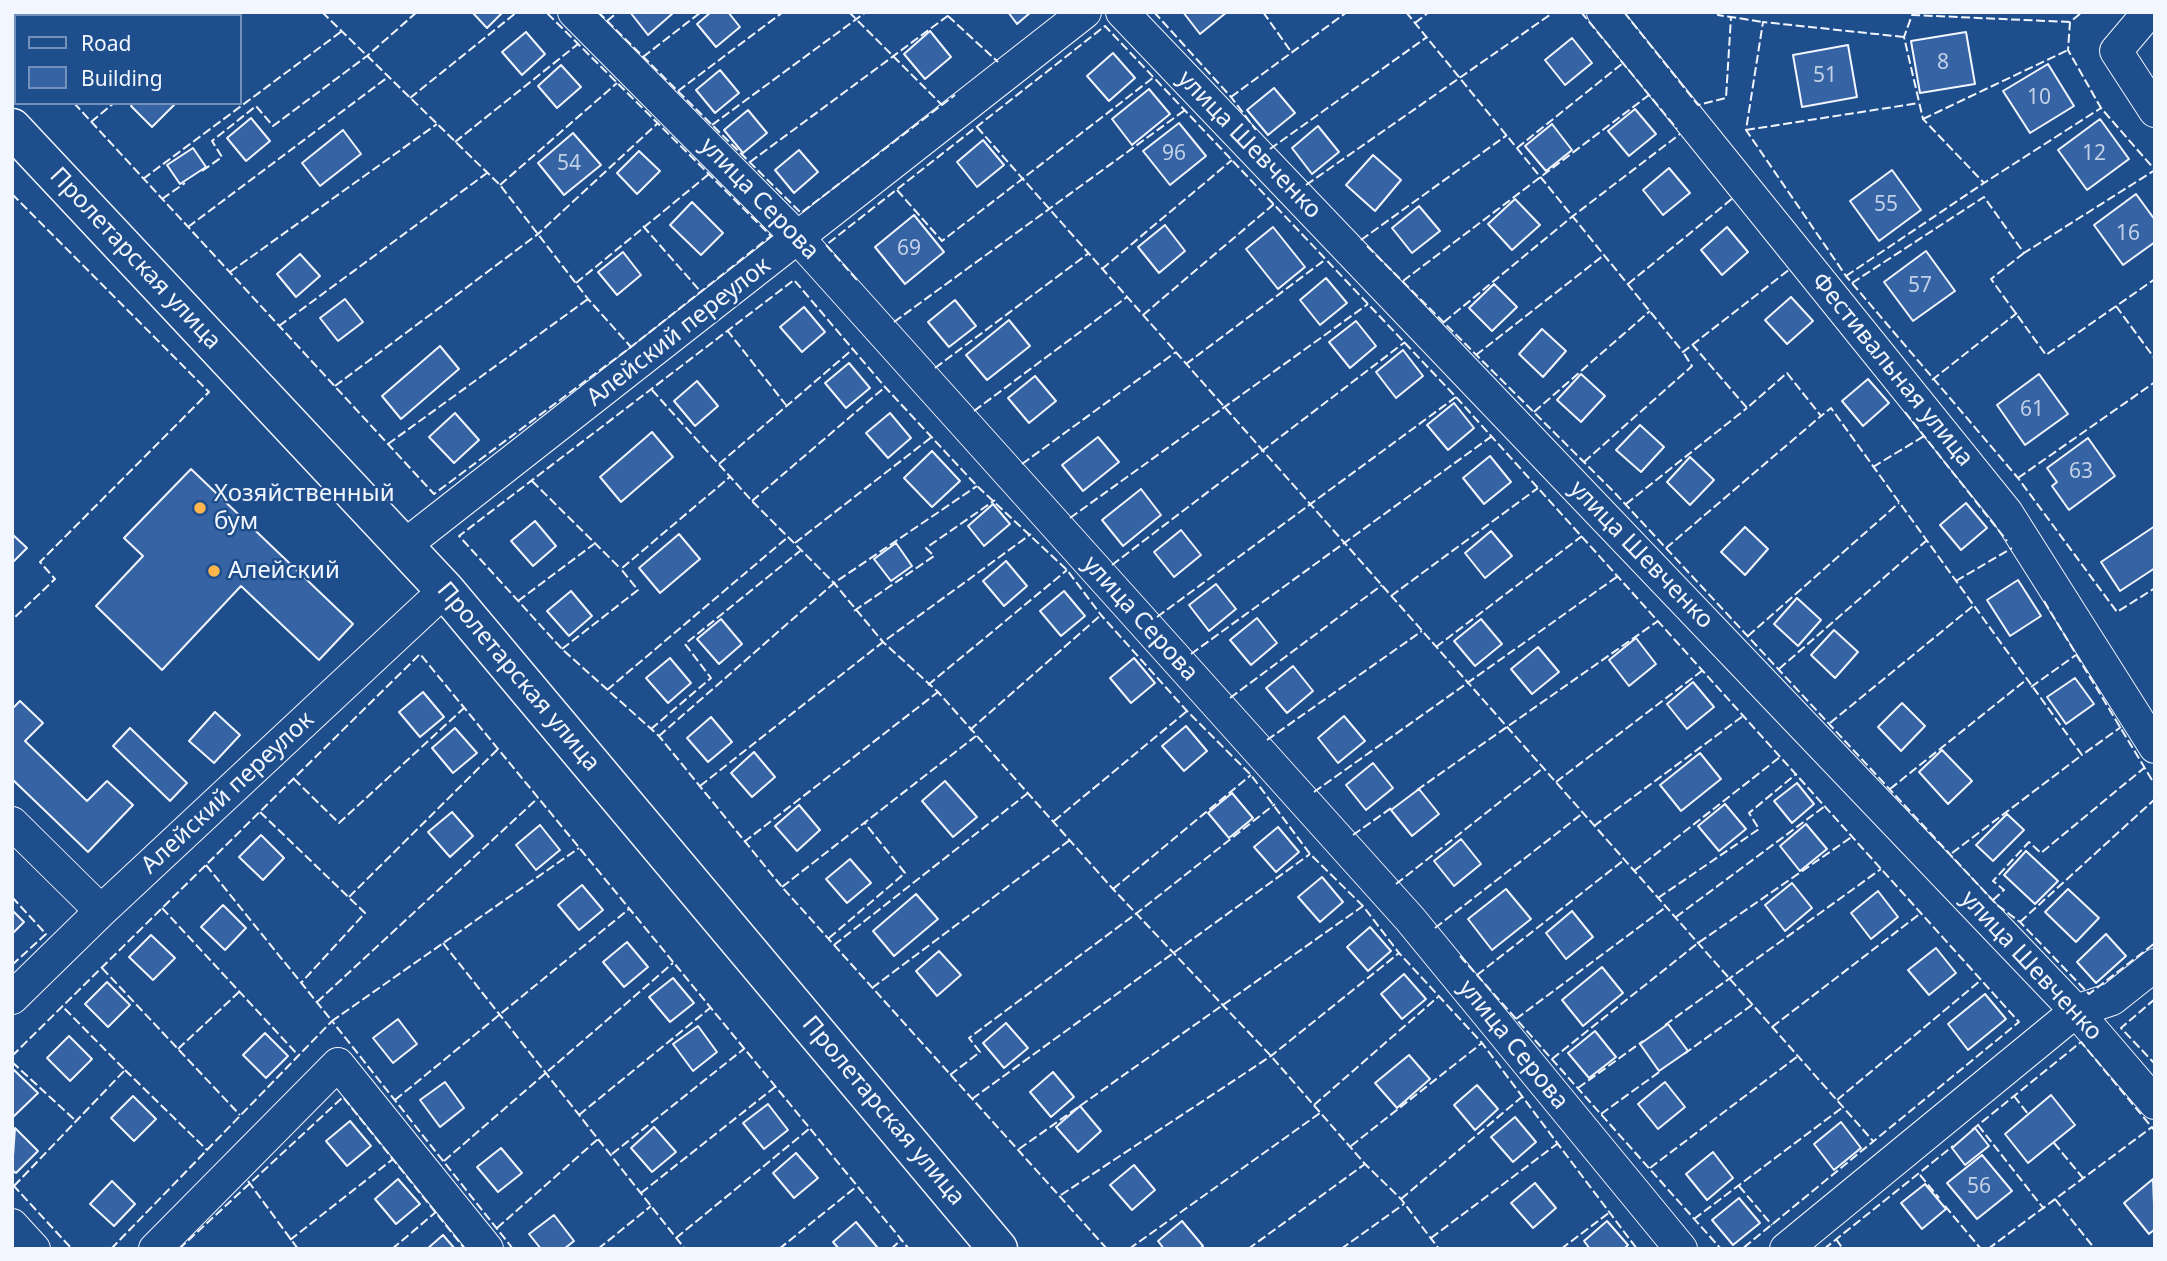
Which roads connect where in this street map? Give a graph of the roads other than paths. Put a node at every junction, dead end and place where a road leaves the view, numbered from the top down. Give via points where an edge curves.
1 (573, 12) edge
2 (1085, 12) edge
3 (1122, 12) edge
4 (1603, 12) edge
5 (2149, 12) edge
6 (2155, 111) edge
7 (12, 128) edge
8 (799, 239) junction
9 (404, 546) junction
10 (445, 590) junction
11 (2155, 747) edge
12 (12, 823) edge
13 (101, 911) junction
14 (2155, 965) edge
15 (12, 998) edge
16 (2076, 1011) junction
17 (2155, 1103) edge
18 (12, 1225) edge
19 (34, 1249) edge
20 (155, 1249) edge
21 (488, 1249) edge
22 (998, 1249) edge
23 (1681, 1249) edge
24 (1786, 1249) edge

1 - 8 street, улица Серова
2 - 8 street, Алейский переулок
3 - 16 street, улица Шевченко
4 - 11 street, Фестивальная улица via 2007,513
5 - 6 street via 2116,51
7 - 9 main road, Пролетарская улица
8 - 9 street, Алейский переулок
8 - 23 street, улица Серова via 1410,919
9 - 10 main road, Пролетарская улица
10 - 13 street, Алейский переулок
10 - 22 main road, Пролетарская улица
12 - 13 street
13 - 15 street, Алейский переулок
14 - 16 street via 2112,999
16 - 17 street, улица Шевченко
16 - 24 street
18 - 19 street
20 - 21 street via 338,1064

